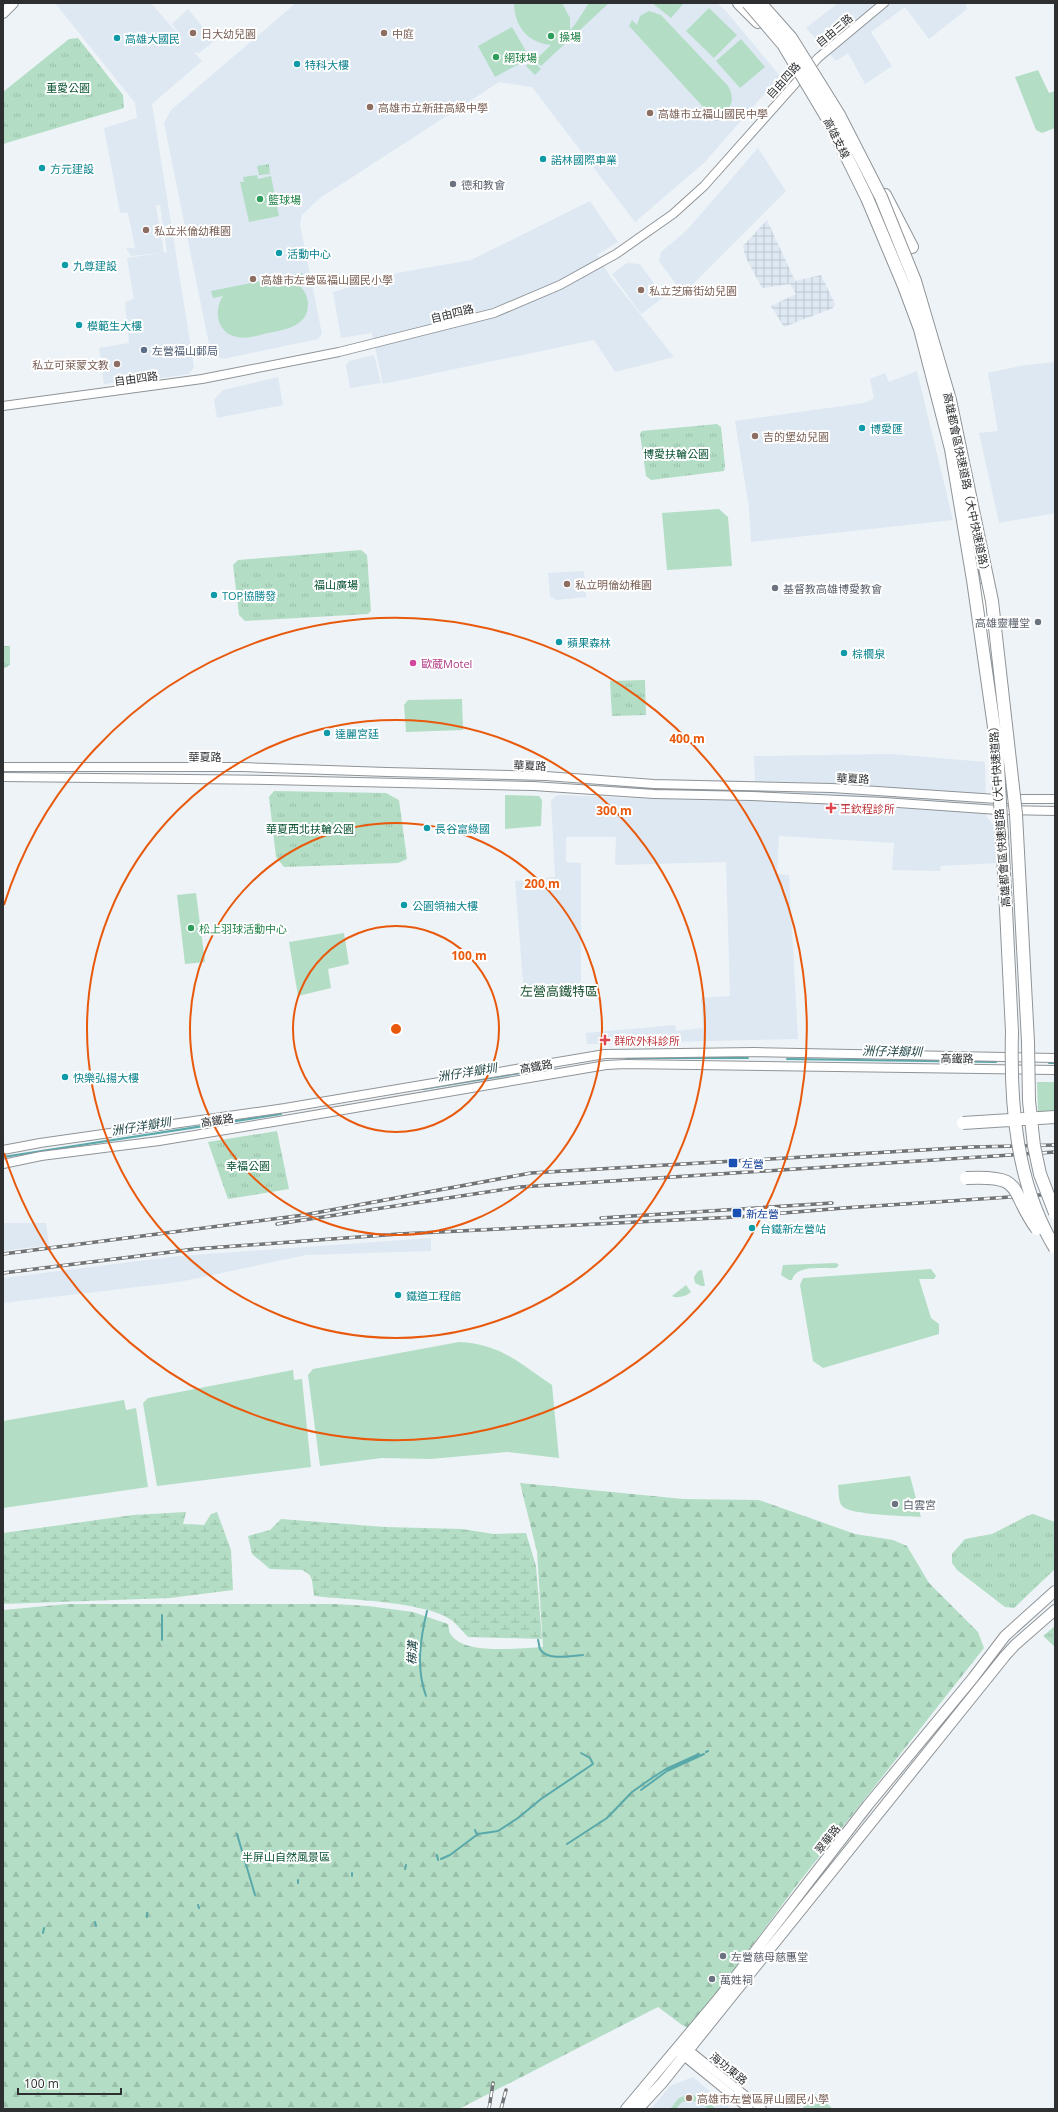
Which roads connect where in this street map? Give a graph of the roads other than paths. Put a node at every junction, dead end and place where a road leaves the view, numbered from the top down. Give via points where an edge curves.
1 (14, 3) edge
2 (739, 3) edge
3 (748, 3) edge
4 (760, 3) edge
5 (767, 3) edge
6 (884, 3) edge
7 (3, 13) edge
8 (773, 36) dead end
9 (818, 58) joint
10 (912, 247) dead end
11 (909, 284) junction
12 (3, 406) edge
13 (982, 590) dead end
14 (3, 767) edge
15 (3, 777) edge
16 (1055, 799) edge
17 (1011, 805) junction
18 (1055, 811) edge
19 (1006, 909) junction
20 (1012, 1032) junction
21 (1055, 1058) edge
22 (1055, 1070) edge
23 (1029, 1101) junction
24 (1055, 1117) edge
25 (1055, 1124) edge
26 (3, 1150) edge
27 (3, 1164) edge
28 (966, 1178) dead end
29 (1055, 1214) edge
30 (1055, 1236) edge
31 (1055, 1248) edge
32 (1055, 1254) edge
33 (1055, 1591) edge
34 (1055, 1610) edge
35 (683, 2050) junction
36 (626, 2109) edge
37 (638, 2109) edge
38 (749, 2109) edge
39 (762, 2109) edge

1 - 7 main road
2 - 8 highway
3 - 11 highway, 高雄支線, bridge via 783,44 829,121
4 - 11 highway, 高雄支線, bridge via 792,38 839,115 880,197
5 - 10 highway via 801,43 864,151
6 - 9 street, 自由三路
9 - 12 street, 自由四路 via 713,176 673,214 626,248 580,275 511,306 473,319 339,352 208,378
11 - 19 highway, 高雄都會區快速道路（大中快速道路）, bridge via 951,449 971,565 997,748
11 - 23 highway, 高雄都會區快速道路（大中快速道路）, bridge via 950,400 992,601 1018,835
13 - 19 highway, bridge via 1007,814
14 - 17 street, 華夏路 via 243,767 546,776 654,784 877,790
15 - 17 street, 華夏路 via 533,786 654,794
16 - 17 street, 華夏路
17 - 18 street, 華夏路
17 - 23 highway, bridge via 1020,1042
19 - 20 highway, 高雄都會區快速道路（大中快速道路）
20 - 30 highway, bridge via 1022,1130 1030,1172 1041,1208
20 - 31 highway, 高雄都會區快速道路（大中快速道路）, bridge via 1011,1066 1019,1151 1034,1208
21 - 26 street, 高鐵路 via 755,1052 604,1054 285,1108
22 - 27 street, 高鐵路 via 626,1064 159,1141 42,1156
23 - 29 highway, 高雄都會區快速道路（大中快速道路）, bridge via 1040,1174
24 - 25 highway, bridge via 963,1127
28 - 32 highway, bridge via 993,1177 1012,1185 1030,1218
33 - 35 main road, 翠華路 via 1005,1636 868,1805
34 - 35 main road, 翠華路 via 1015,1645
35 - 36 main road, 翠華路
35 - 37 main road, 翠華路
35 - 38 street, 海功東路
35 - 39 street, 海功東路

